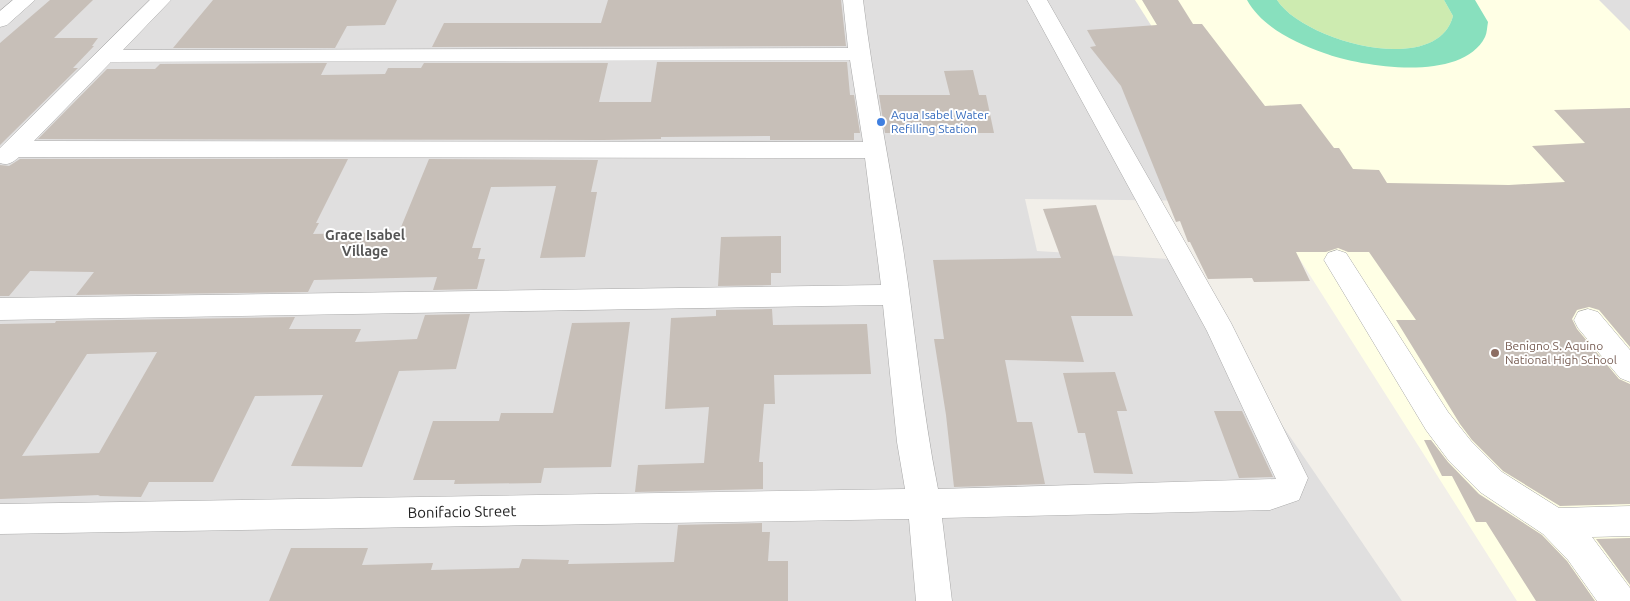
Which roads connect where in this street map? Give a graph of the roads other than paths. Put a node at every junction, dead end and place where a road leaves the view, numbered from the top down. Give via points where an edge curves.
1 (25, 0) edge
2 (161, 0) edge
3 (853, 0) edge
4 (1037, 0) edge
5 (0, 21) edge
6 (859, 54) junction
7 (105, 56) junction
8 (876, 150) junction
9 (6, 155) edge
10 (1337, 260) dead end
11 (896, 295) junction
12 (0, 309) edge
13 (1588, 320) dead end
14 (1630, 370) edge
15 (924, 504) junction
16 (0, 519) edge
17 (1630, 521) edge
18 (1555, 524) junction
19 (934, 601) edge
20 (1618, 601) edge

1 - 5 street
2 - 7 street
3 - 6 street
4 - 15 street, Bonifacio Street via 1221,331 1292,478 1286,490 1270,495
6 - 7 street
6 - 8 street
7 - 9 street
8 - 9 street
8 - 11 street
10 - 18 street via 1437,421 1460,451 1491,482
11 - 12 street
11 - 15 street via 913,442
13 - 14 street
15 - 16 street, Bonifacio Street
15 - 19 street
17 - 18 street
18 - 20 street via 1580,550

